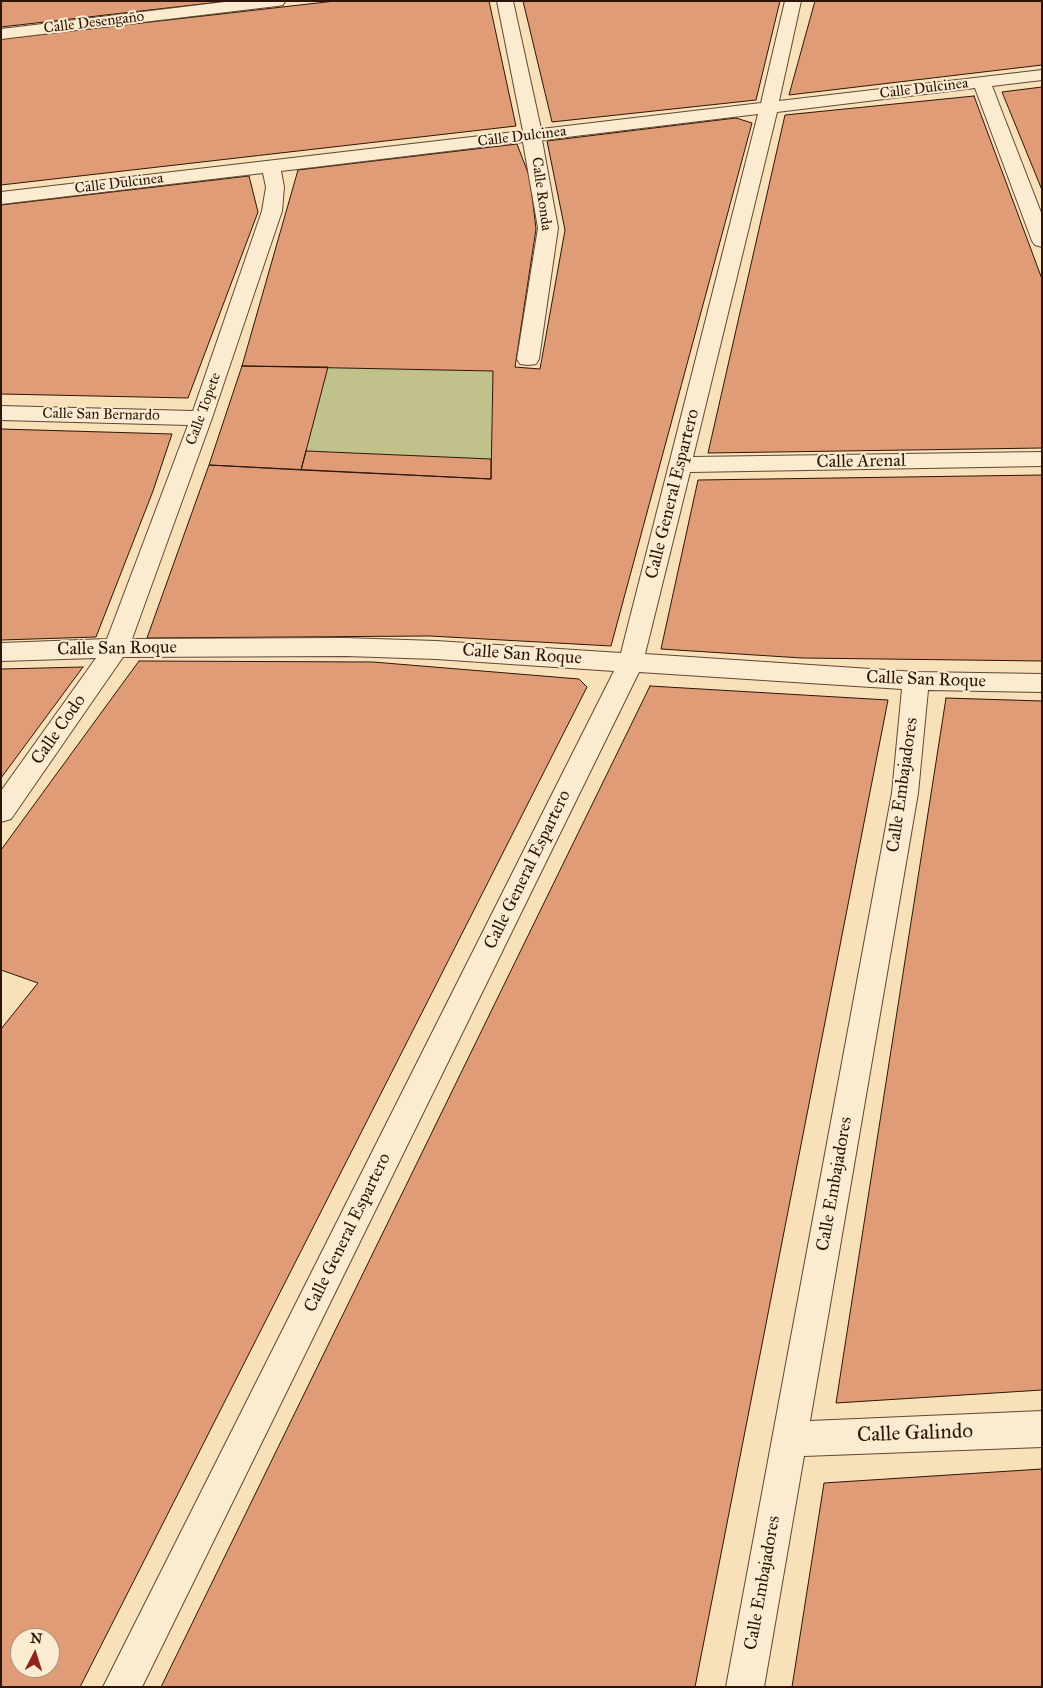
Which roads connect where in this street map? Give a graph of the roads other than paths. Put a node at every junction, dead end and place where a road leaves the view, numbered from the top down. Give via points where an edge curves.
1 (277, 1) edge
2 (505, 1) edge
3 (793, 1) edge
4 (1, 34) edge
5 (1042, 75) edge
6 (982, 82) junction
7 (769, 107) junction
8 (532, 136) junction
9 (271, 166) junction
10 (1, 198) edge
11 (1042, 241) edge
12 (528, 359) dead end
13 (1, 413) edge
14 (201, 418) junction
15 (1042, 459) edge
16 (680, 466) junction
17 (116, 648) junction
18 (1, 652) edge
19 (631, 662) junction
20 (916, 681) junction
21 (1042, 683) edge
22 (1, 812) edge
23 (1042, 1429) edge
24 (788, 1439) junction
25 (122, 1687) edge
26 (745, 1687) edge

1 - 4 street, Calle Desengaño
2 - 8 street, Calle Ronda
3 - 7 street, Calle General Espartero
5 - 6 street, Calle Dulcinea
6 - 7 street, Calle Dulcinea
6 - 11 street
7 - 8 street, Calle Dulcinea
7 - 16 street, Calle General Espartero
8 - 9 street, Calle Dulcinea
8 - 12 street, Calle Ronda via 548,228
9 - 10 street, Calle Dulcinea
9 - 14 street, Calle Topete via 275,187 272,211
13 - 14 street, Calle San Bernardo
14 - 17 street, Calle Topete
15 - 16 street, Calle Arenal
16 - 19 street, Calle General Espartero
17 - 18 street, Calle San Roque
17 - 19 street, Calle San Roque via 356,647
17 - 22 street, Calle Codo
19 - 20 street, Calle San Roque
19 - 25 street, Calle General Espartero
20 - 21 street, Calle San Roque
20 - 24 street, Calle Embajadores via 905,793
23 - 24 street, Calle Galindo
24 - 26 street, Calle Embajadores

